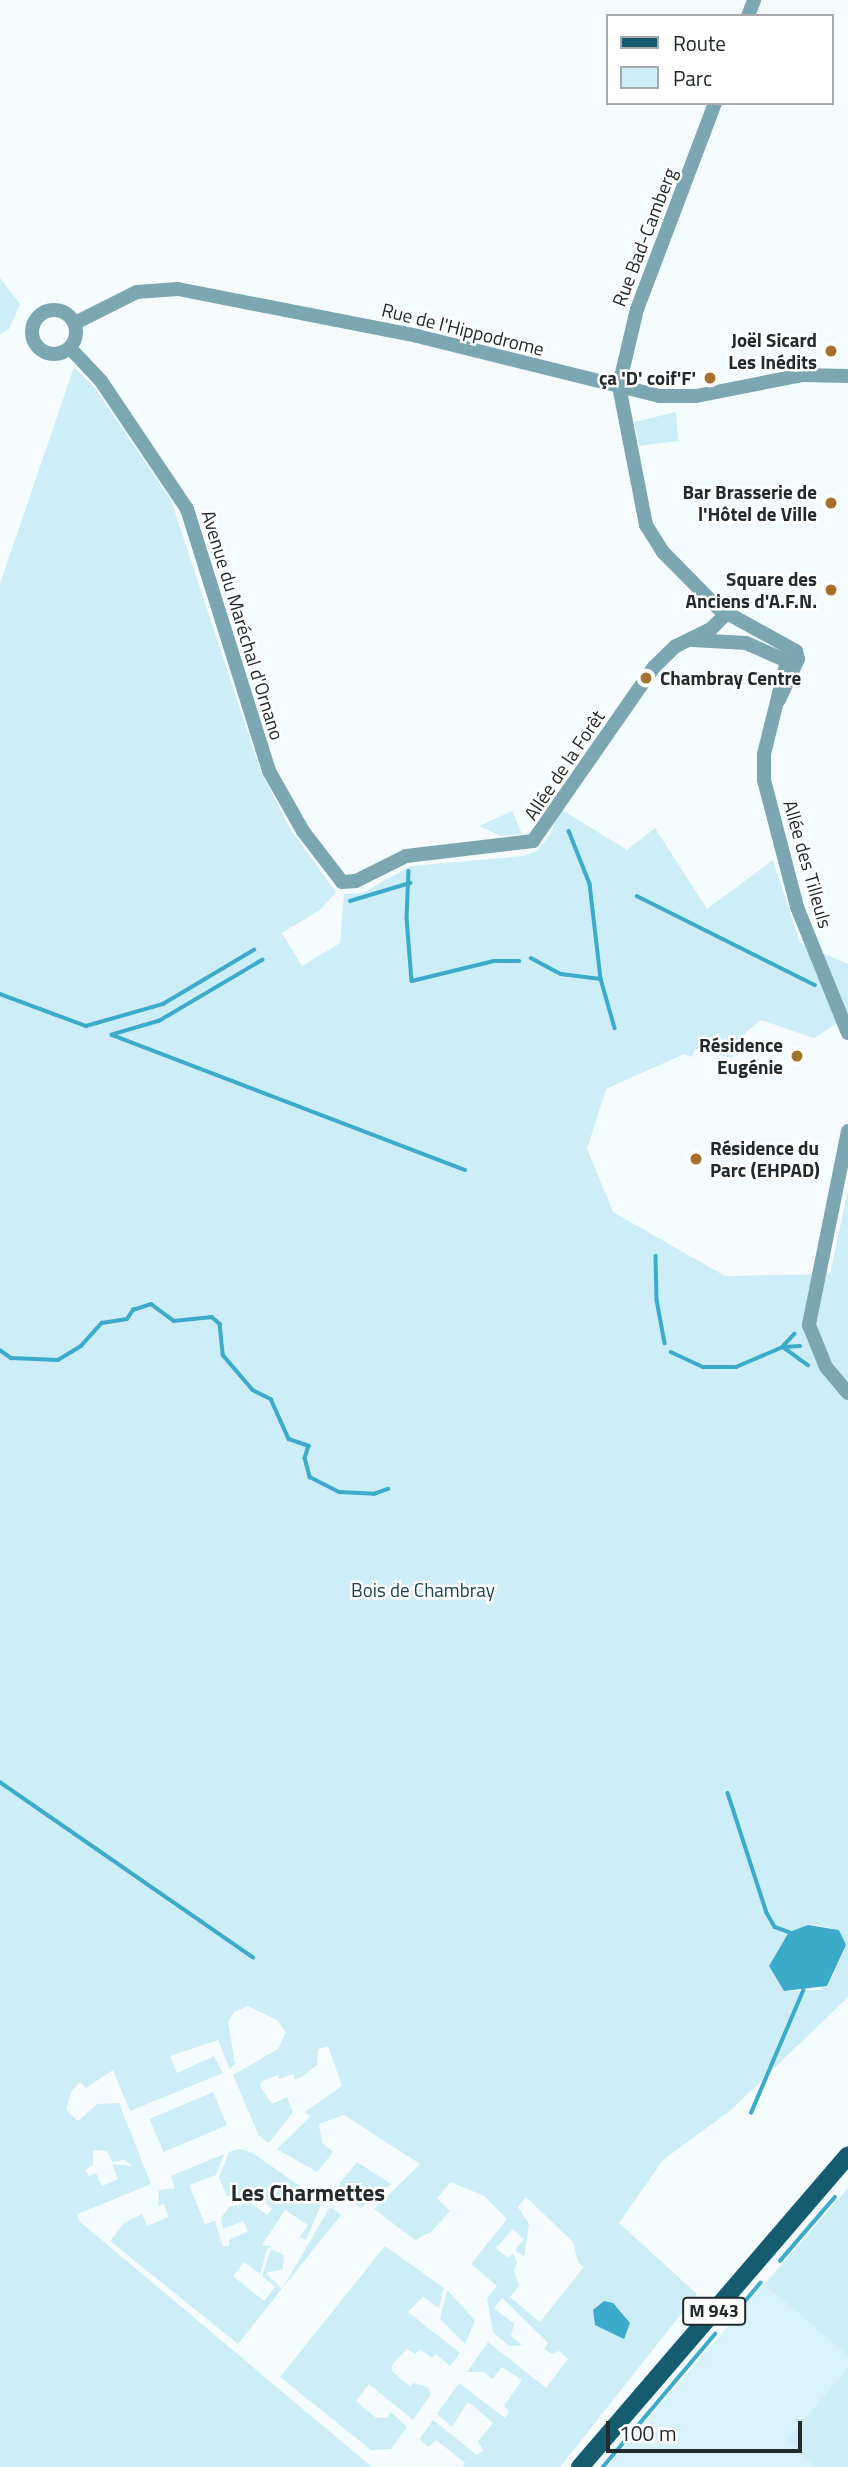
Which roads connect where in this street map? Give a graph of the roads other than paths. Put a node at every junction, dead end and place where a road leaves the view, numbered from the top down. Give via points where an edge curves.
1 (714, 105) edge
2 (75, 323) junction
3 (70, 348) junction
4 (848, 376) edge
5 (619, 386) junction
6 (722, 611) junction
7 (685, 639) junction
8 (792, 660) junction
9 (342, 882) joint
10 (848, 1033) edge
11 (848, 1131) edge
12 (848, 1393) edge
13 (848, 2155) edge
14 (580, 2467) edge

1 - 5 street, Rue Bad-Camberg via 637,309
2 - 3 street
2 - 3 street via 65,313 49,311 39,316 32,331 35,343 46,353
2 - 5 street, Rue de l'Hippodrome via 149,289 202,292 417,336
3 - 9 street, Avenue du Maréchal d'Ornano via 101,381 187,509 269,771 303,831
4 - 5 street, Rue de l'Hippodrome via 802,374 681,397
5 - 6 street via 646,525 663,552
6 - 7 street, Allée de la Forêt via 711,629
6 - 8 street via 790,646
7 - 8 street via 746,643
7 - 9 street, Allée de la Forêt via 654,667 533,841 406,856 356,881
8 - 10 street, Allée des Tilleuls via 764,754 764,780 797,907
11 - 12 street via 809,1325 826,1367
13 - 14 main road, M 943

